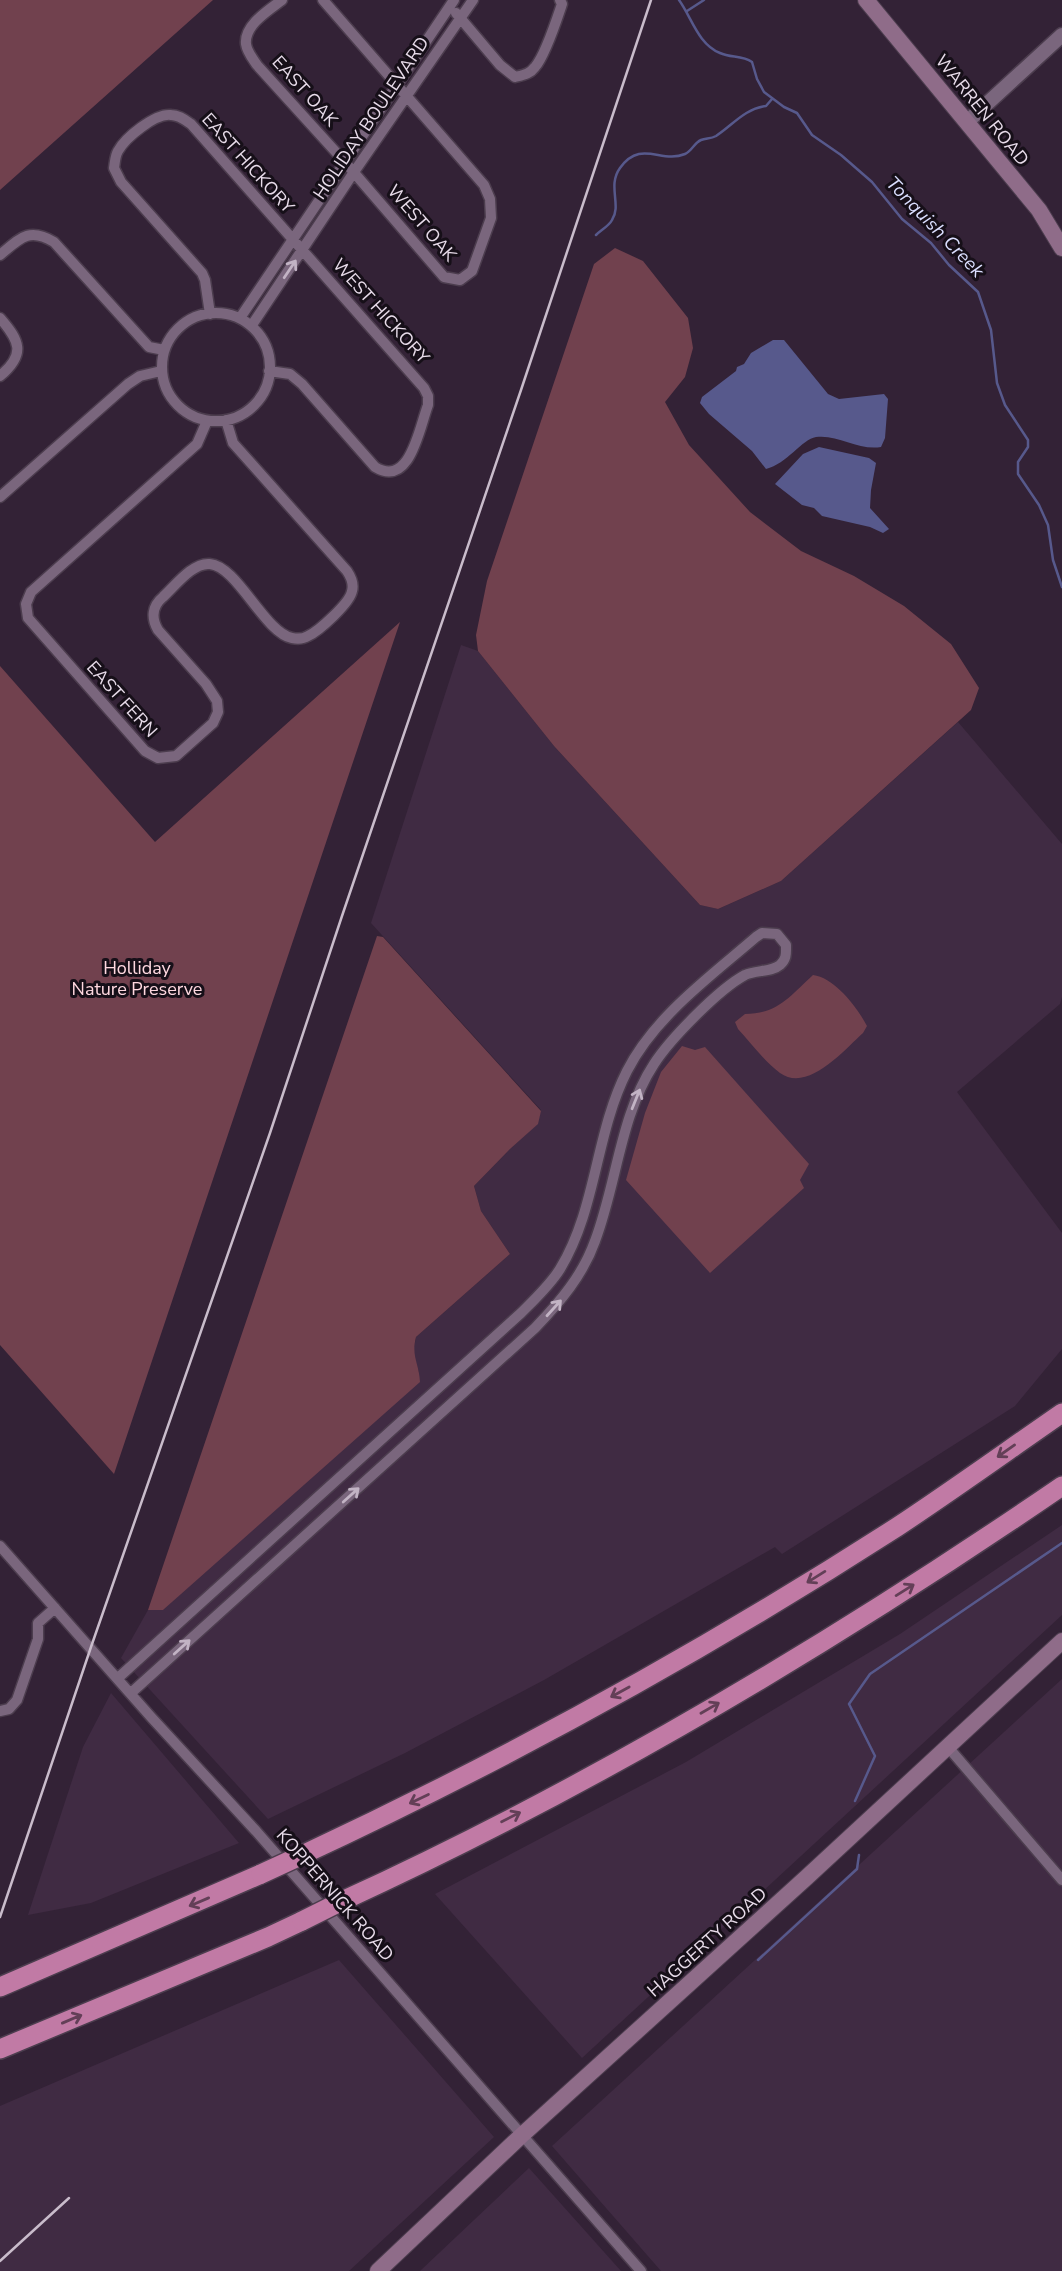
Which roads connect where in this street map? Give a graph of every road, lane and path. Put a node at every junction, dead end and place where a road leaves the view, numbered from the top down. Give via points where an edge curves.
1 (282, 0) edge
2 (323, 0) edge
3 (473, 0) edge
4 (560, 0) edge
5 (866, 0) edge
6 (450, 2) edge
7 (460, 18) junction
8 (1062, 35) edge
9 (398, 84) junction
10 (408, 96) junction
11 (967, 122) junction
12 (344, 161) junction
13 (354, 172) junction
14 (293, 239) junction
15 (1062, 248) edge
16 (303, 249) junction
17 (0, 255) edge
18 (210, 314) junction
19 (0, 318) edge
20 (240, 318) junction
21 (252, 325) junction
22 (164, 350) junction
23 (161, 371) junction
24 (269, 371) junction
25 (0, 376) edge
26 (226, 420) junction
27 (207, 421) junction
28 (0, 497) edge
29 (721, 967) junction
30 (734, 982) junction
31 (584, 1214) junction
32 (602, 1220) junction
33 (510, 1323) junction
34 (523, 1338) junction
35 (1062, 1413) edge
36 (382, 1440) junction
37 (395, 1455) junction
38 (1062, 1486) edge
39 (289, 1524) junction
40 (302, 1538) junction
41 (0, 1546) edge
42 (205, 1600) junction
43 (55, 1608) junction
44 (218, 1614) junction
45 (1062, 1641) edge
46 (118, 1678) junction
47 (131, 1693) junction
48 (0, 1711) edge
49 (948, 1747) junction
50 (1062, 1880) edge
51 (0, 1987) edge
52 (5, 2047) edge
53 (522, 2135) junction
54 (378, 2271) edge
55 (641, 2271) edge

1 - 12 street, EAST OAK via 252,26 248,50
2 - 9 street
3 - 7 street, HOLIDAY BOULEVARD
4 - 7 street via 537,66 515,77
5 - 11 main road, WARREN ROAD
6 - 7 street
6 - 9 street, HOLIDAY BOULEVARD
7 - 10 street, HOLIDAY BOULEVARD
8 - 11 street
9 - 10 street
9 - 12 street, HOLIDAY BOULEVARD
10 - 13 street, HOLIDAY BOULEVARD
10 - 13 street, WEST OAK via 484,185 490,199 491,218 472,271 460,280 444,276
11 - 15 main road, WARREN ROAD via 1039,210
12 - 13 street, EAST OAK
12 - 14 street, HOLIDAY BOULEVARD
13 - 16 street, HOLIDAY BOULEVARD
14 - 16 street, EAST HICKORY
14 - 18 street, EAST HICKORY via 191,124 169,114 148,122 119,149 114,167 121,182 202,273
14 - 20 street, HOLIDAY BOULEVARD
21 -> 16 street, HOLIDAY BOULEVARD
16 - 24 street, WEST HICKORY via 424,387 428,405 407,462 395,471 375,467 303,384 290,374
17 - 22 street via 22,236 41,234 54,242 149,347
18 - 20 street
18 - 22 street via 182,325
19 - 25 street via 17,341 18,352
20 - 21 street
21 - 24 street via 264,342
22 - 23 street
23 - 27 street via 177,405
23 - 28 street via 128,384
24 - 26 street via 257,401
26 - 27 street
26 - 27 street, EAST FERN via 233,443 347,571 352,591 346,603 310,636 293,638 280,632 223,568 209,564 195,568 158,602 153,619 215,696 218,712 181,753 158,758 145,751 45,639 28,618 26,604 31,592 197,443
29 - 30 street
29 - 30 street via 762,933 777,934 786,945 781,964
29 - 31 street via 660,1024 632,1062 613,1104
32 -> 30 street via 631,1112 648,1075 675,1037
31 - 32 street
31 - 33 street via 556,1275
34 -> 32 street via 578,1277
33 - 34 street
33 - 36 street
34 - 37 street
35 -> 51 highway, bridge via 898,1526 668,1665 450,1783 261,1874
36 - 37 street
36 - 39 street
40 -> 37 street
52 -> 38 highway, bridge via 268,1937 574,1785 912,1586
39 - 40 street
39 - 42 street
40 - 44 street
41 - 43 street, KOPPERNICK ROAD
42 - 44 street
42 - 46 street
43 - 46 street, KOPPERNICK ROAD
43 - 48 street via 38,1623 38,1639 17,1700
47 -> 44 street
45 - 49 main road, HAGGERTY ROAD
46 - 47 street, KOPPERNICK ROAD
47 - 53 street, KOPPERNICK ROAD
49 - 50 street
49 - 53 main road, HAGGERTY ROAD
53 - 54 main road, HAGGERTY ROAD
53 - 55 street, KOPPERNICK ROAD

